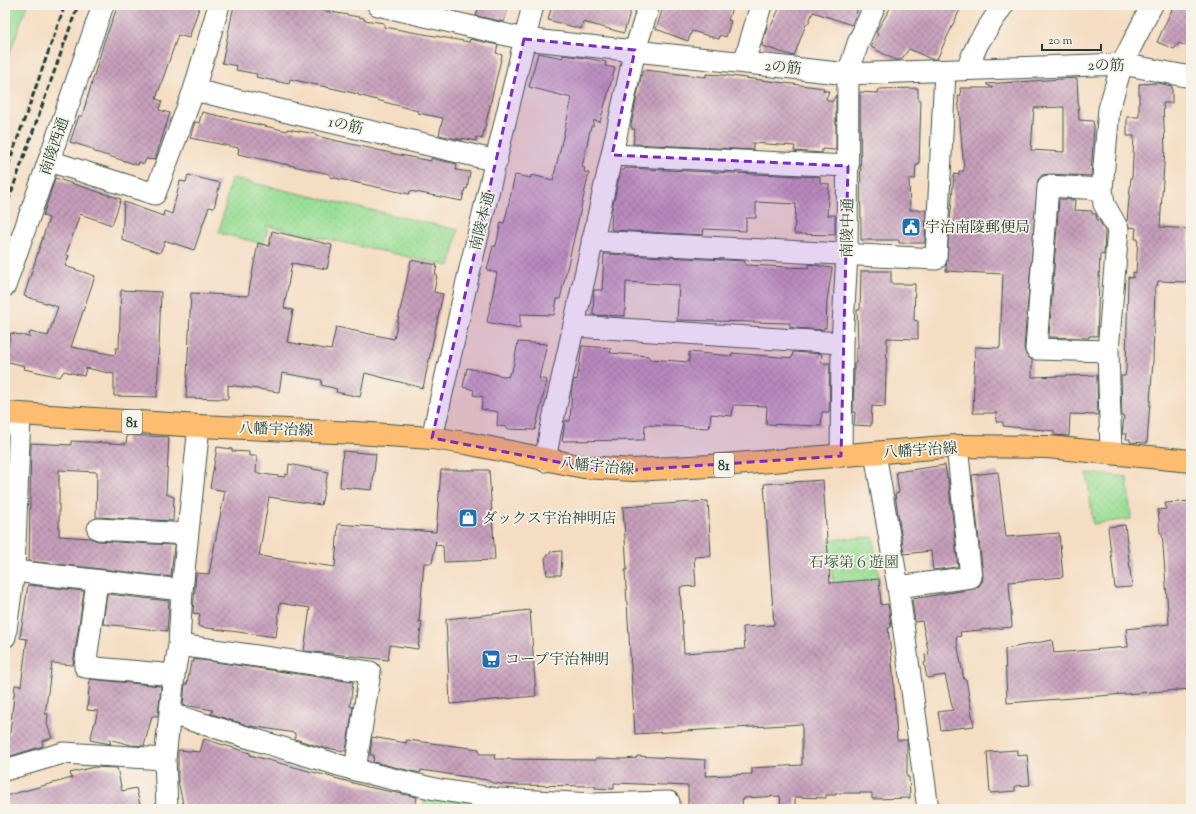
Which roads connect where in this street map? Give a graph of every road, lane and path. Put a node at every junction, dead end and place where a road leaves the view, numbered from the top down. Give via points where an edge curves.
1 (103, 5) edge
2 (219, 5) edge
3 (378, 5) edge
4 (533, 5) edge
5 (649, 5) edge
6 (761, 5) edge
7 (876, 5) edge
8 (1003, 5) edge
9 (1152, 5) edge
10 (421, 10) edge
11 (524, 39) junction
12 (635, 50) junction
13 (744, 63) junction
14 (1122, 64) junction
15 (967, 68) junction
16 (945, 71) junction
17 (848, 74) junction
18 (1191, 77) edge
19 (194, 90) junction
20 (612, 155) junction
21 (49, 161) junction
22 (497, 161) junction
23 (848, 166) junction
24 (1102, 189) junction
25 (592, 241) junction
26 (847, 254) junction
27 (5, 286) edge
28 (574, 326) junction
29 (842, 343) junction
30 (1108, 351) junction
31 (12, 414) edge
32 (199, 426) junction
33 (432, 438) junction
34 (957, 446) junction
35 (875, 453) junction
36 (1111, 453) junction
37 (841, 456) junction
38 (545, 461) junction
39 (1191, 461) edge
40 (11, 481) edge
41 (98, 529) dead end
42 (187, 534) junction
43 (10, 570) edge
44 (97, 582) junction
45 (898, 587) junction
46 (182, 590) junction
47 (5, 636) edge
48 (179, 645) junction
49 (174, 675) junction
50 (171, 714) junction
51 (165, 759) junction
52 (5, 770) edge
53 (355, 770) junction
54 (501, 804) edge
55 (167, 809) edge
56 (669, 809) edge
57 (928, 809) edge

1 - 21 street, 南陵西通
2 - 19 street
3 - 10 street, 2の筋
4 - 11 street, 南陵本通
5 - 12 street
6 - 13 street
7 - 17 street, 南陵中通 via 858,42
8 - 15 street via 978,43
9 - 14 street
10 - 11 street, 2の筋
11 - 12 street, 2の筋
11 - 22 street, 南陵本通
12 - 13 street, 2の筋
12 - 20 street
13 - 17 street, 2の筋
14 - 15 street, 2の筋
14 - 18 street, 2の筋
14 - 24 street via 1109,109
15 - 16 street, 2の筋
16 - 17 street, 2の筋
16 - 26 street via 936,259
17 - 23 street, 南陵中通
19 - 21 street via 155,194
19 - 22 street, 1の筋
20 - 23 street
20 - 25 street
21 - 27 street, 南陵西通
22 - 33 street, 南陵本通
23 - 26 street, 南陵中通
24 - 30 street via 1104,204 1118,229
24 - 30 street via 1048,186 1036,349
25 - 26 street
25 - 28 street
26 - 29 street, 南陵中通
28 - 29 street
28 - 38 street
29 - 37 street, 南陵中通
30 - 36 street
31 - 32 main road, 八幡宇治線 / 81
31 - 40 street
32 - 33 main road, 八幡宇治線 / 81
32 - 42 street
33 - 38 main road, 八幡宇治線 / 81
34 - 35 main road, 八幡宇治線 / 81
34 - 36 main road, 八幡宇治線 / 81 via 1048,448
34 - 45 street via 970,577
35 - 37 main road, 八幡宇治線 / 81
35 - 45 street
36 - 39 main road, 八幡宇治線 / 81
37 - 38 main road, 八幡宇治線 / 81 via 633,470 584,467
40 - 43 street
41 - 42 street
42 - 46 street
43 - 44 street
43 - 47 street
44 - 46 street
44 - 49 street via 85,667
45 - 57 street
46 - 48 street
48 - 49 street
48 - 53 street via 370,672
49 - 50 street
50 - 51 street
50 - 53 street
51 - 52 street via 63,754
51 - 55 street
53 - 54 street
54 - 56 street via 669,802

